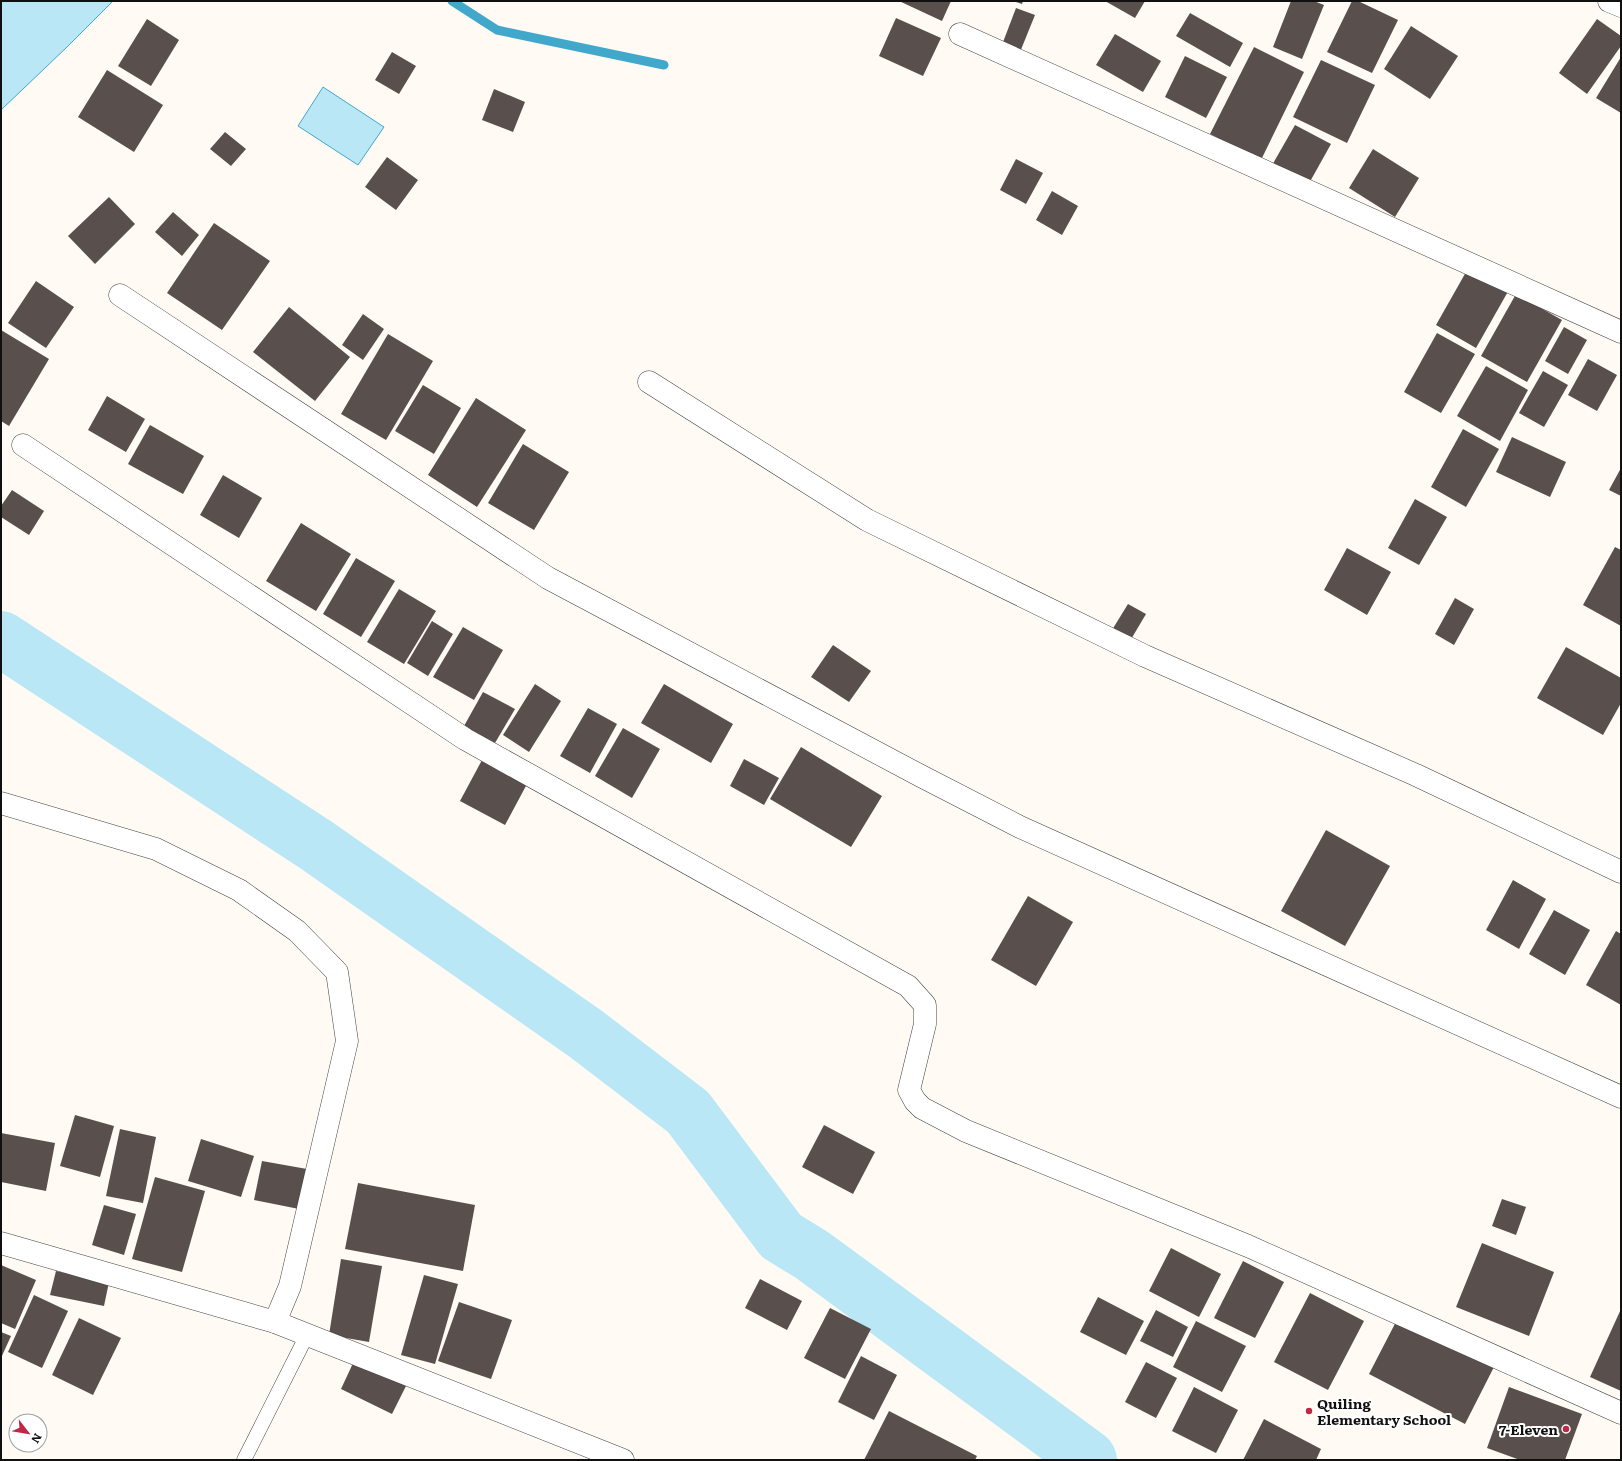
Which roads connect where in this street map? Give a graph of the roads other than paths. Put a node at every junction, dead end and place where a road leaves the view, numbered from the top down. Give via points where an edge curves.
1 (1609, 1) edge
2 (1621, 6) edge
3 (960, 34) dead end
4 (120, 295) dead end
5 (1621, 332) edge
6 (649, 382) dead end
7 (23, 445) dead end
8 (1, 803) edge
9 (1621, 872) edge
10 (1621, 1097) edge
11 (1, 1243) edge
12 (275, 1322) junction
13 (307, 1335) junction
14 (1621, 1413) edge
15 (244, 1460) edge
16 (623, 1460) edge

1 - 2 street
3 - 5 street
4 - 10 street via 548,578 1020,827
6 - 9 street via 867,520 1145,656 1416,775
7 - 14 street via 465,739 908,986 925,1005 925,1024 909,1090 922,1108 966,1131 1248,1246
8 - 12 street via 156,849 239,890 297,931 337,972 347,1041 290,1286
11 - 12 street
12 - 13 street
13 - 15 lane
13 - 16 street

